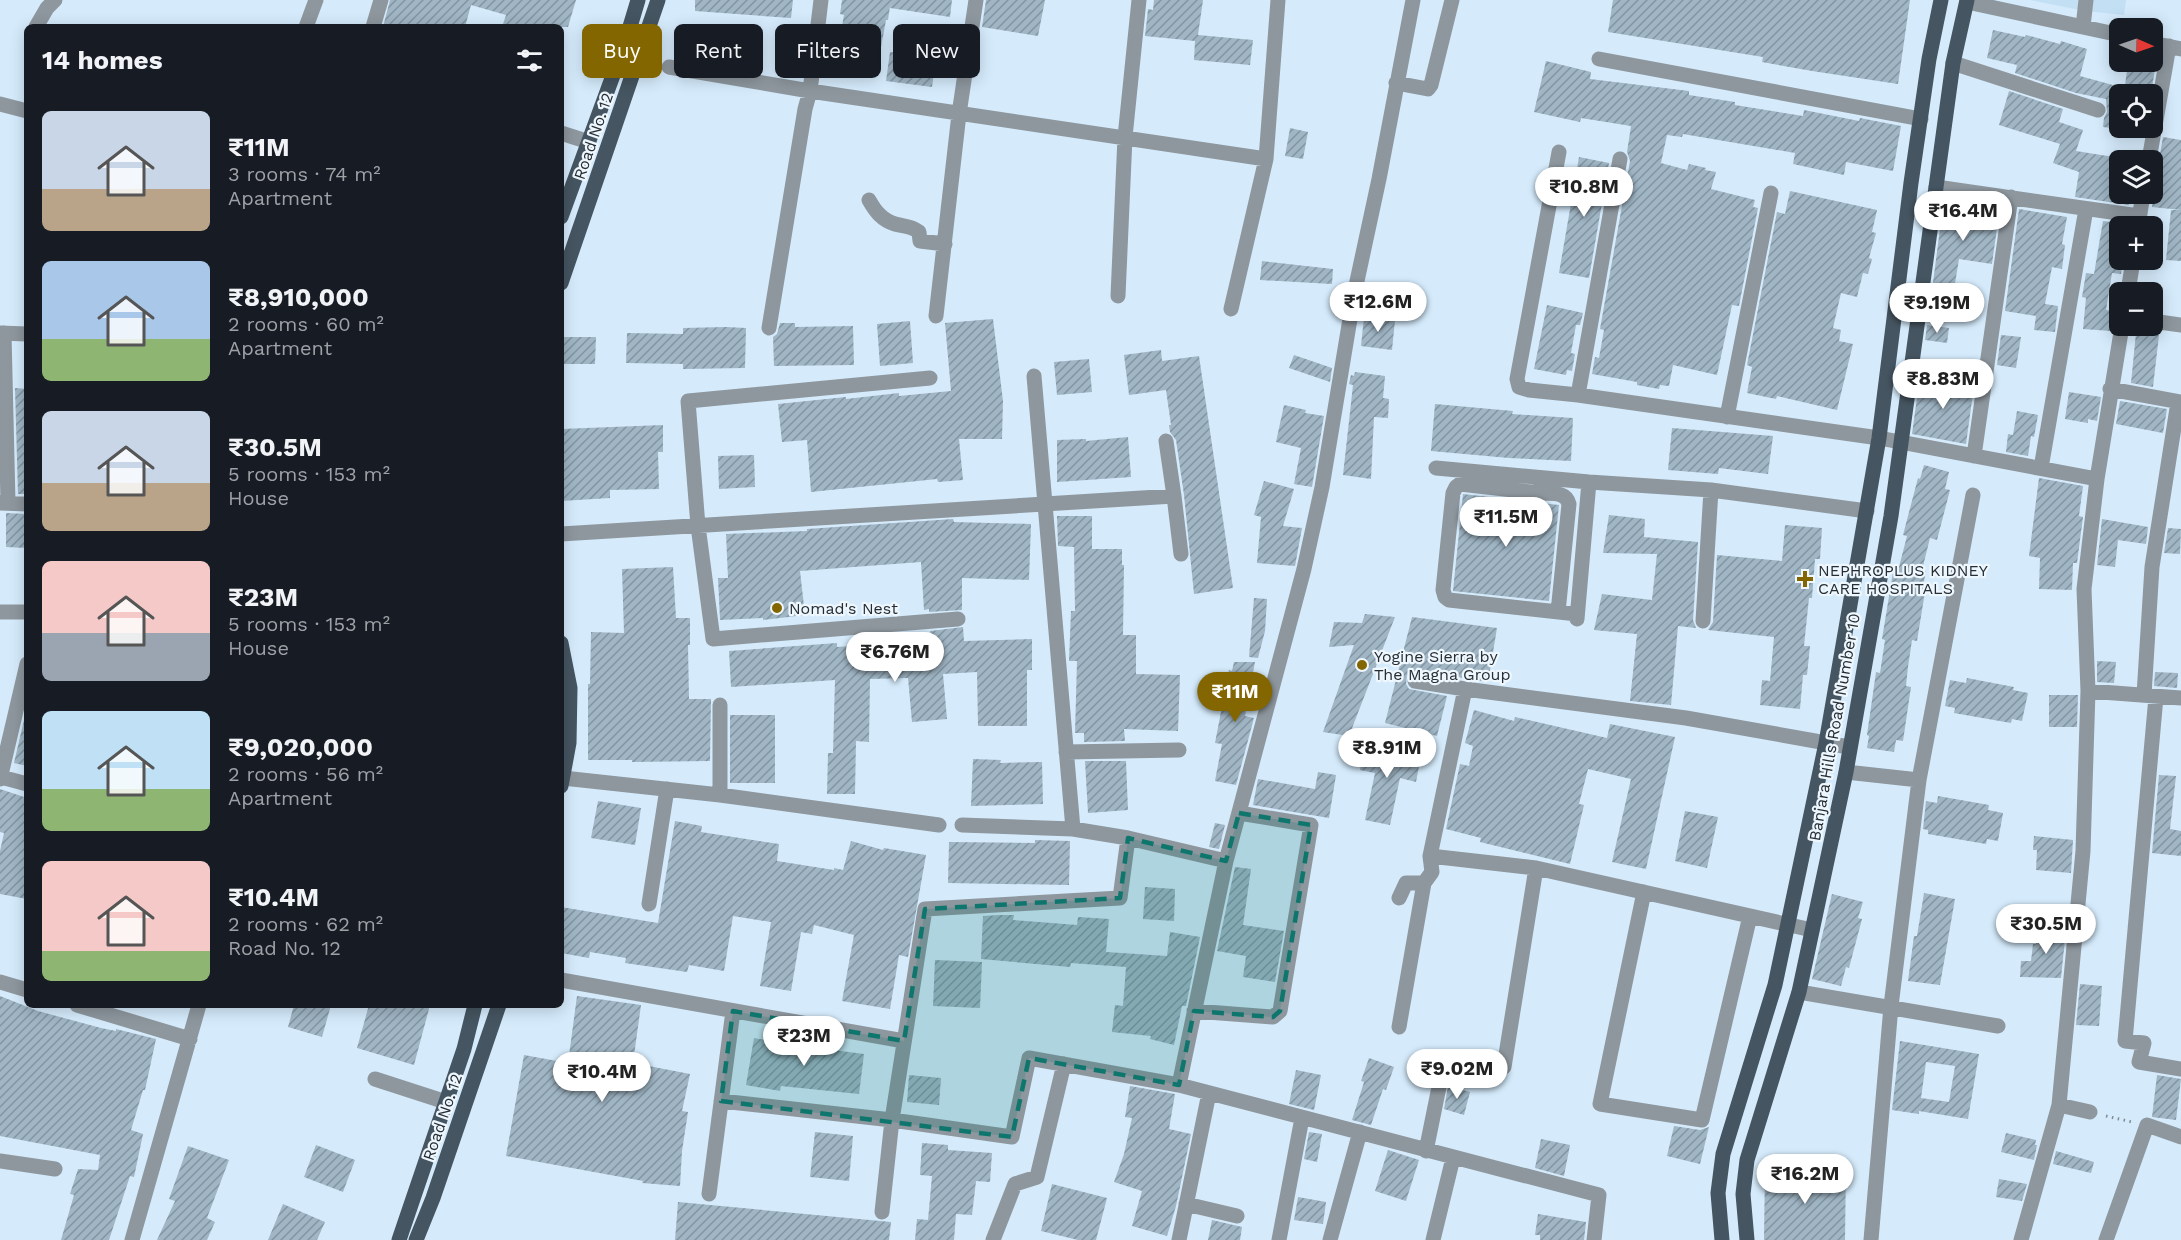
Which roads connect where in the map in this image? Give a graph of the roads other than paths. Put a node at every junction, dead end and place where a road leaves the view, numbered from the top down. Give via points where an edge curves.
1 (55, 0) edge
2 (316, 0) edge
3 (381, 0) edge
4 (638, 0) edge
5 (658, 0) edge
6 (820, 0) edge
7 (976, 0) edge
8 (1139, 0) edge
9 (1278, 0) edge
10 (1413, 0) edge
11 (1452, 0) edge
12 (1941, 0) edge
13 (2086, 0) edge
14 (1967, 1) edge
15 (38, 24) edge
16 (307, 24) edge
17 (374, 24) edge
18 (2083, 27) junction
19 (2109, 33) edge
20 (2175, 48) edge
21 (1599, 59) dead end
22 (1953, 63) junction
23 (669, 67) dead end
24 (1396, 83) junction
25 (810, 91) junction
26 (0, 104) edge
27 (24, 110) edge
28 (2098, 110) dead end
29 (959, 114) junction
30 (1921, 119) junction
31 (564, 134) edge
32 (1125, 137) junction
33 (589, 142) junction
34 (2151, 150) edge
35 (1559, 152) dead end
36 (1266, 159) junction
37 (1620, 159) dead end
38 (1936, 187) junction
39 (566, 189) edge
40 (1771, 193) dead end
41 (2011, 197) junction
42 (869, 200) dead end
43 (2086, 208) junction
44 (2119, 216) edge
45 (945, 244) junction
46 (564, 274) edge
47 (1118, 296) dead end
48 (1231, 309) dead end
49 (936, 316) dead end
50 (2163, 323) edge
51 (2181, 325) edge
52 (769, 328) dead end
53 (2, 333) edge
54 (24, 334) edge
55 (2120, 336) edge
56 (1034, 376) dead end
57 (930, 378) dead end
58 (2110, 389) junction
59 (1578, 395) junction
60 (2180, 402) edge
61 (1727, 417) junction
62 (1879, 438) junction
63 (1166, 441) dead end
64 (1900, 442) junction
65 (1974, 456) junction
66 (1436, 468) dead end
67 (2041, 468) junction
68 (2097, 479) junction
69 (1589, 482) junction
70 (1541, 485) junction
71 (1711, 490) junction
72 (1972, 495) dead end
73 (1174, 496) junction
74 (4, 503) edge
75 (24, 504) edge
76 (1045, 505) junction
77 (1867, 511) junction
78 (698, 526) junction
79 (564, 534) edge
80 (1181, 554) dead end
81 (0, 612) edge
82 (24, 612) edge
83 (1558, 612) junction
84 (958, 619) dead end
85 (1703, 621) dead end
86 (564, 659) edge
87 (24, 672) edge
88 (1414, 681) dead end
89 (1465, 689) junction
90 (2088, 691) junction
91 (2150, 696) junction
92 (2181, 698) edge
93 (720, 705) dead end
94 (7, 721) edge
95 (1826, 743) junction
96 (1850, 747) junction
97 (1179, 750) dead end
98 (1066, 752) junction
99 (564, 771) edge
100 (1846, 772) junction
101 (0, 778) edge
102 (1919, 780) junction
103 (564, 782) edge
104 (24, 783) edge
105 (667, 789) junction
106 (720, 795) junction
107 (1239, 813) junction
108 (939, 825) dead end
109 (962, 825) dead end
110 (1072, 829) junction
111 (1128, 838) junction
112 (1430, 856) junction
113 (1226, 861) junction
114 (1536, 868) junction
115 (1424, 883) junction
116 (1644, 892) junction
117 (1399, 898) dead end
118 (649, 904) dead end
119 (1750, 916) junction
120 (1788, 924) junction
121 (1812, 930) junction
122 (564, 981) edge
123 (0, 982) edge
124 (24, 989) edge
125 (1799, 992) junction
126 (1891, 1006) junction
127 (87, 1008) edge
128 (198, 1008) edge
129 (474, 1008) edge
130 (498, 1008) edge
131 (733, 1011) junction
132 (1194, 1011) junction
133 (1998, 1026) dead end
134 (1399, 1027) dead end
135 (190, 1039) junction
136 (904, 1041) junction
137 (1064, 1064) junction
138 (1504, 1067) dead end
139 (2181, 1069) edge
140 (375, 1078) dead end
141 (1179, 1085) junction
142 (1439, 1087) dead end
143 (1209, 1093) junction
144 (721, 1101) junction
145 (446, 1102) junction
146 (2059, 1105) junction
147 (2090, 1112) road end
148 (1302, 1118) junction
149 (892, 1120) junction
150 (1360, 1132) junction
151 (2181, 1137) edge
152 (1426, 1151) junction
153 (1453, 1158) junction
154 (0, 1161) edge
155 (55, 1169) dead end
156 (709, 1194) dead end
157 (1186, 1204) junction
158 (882, 1212) dead end
159 (1237, 1216) dead end
160 (132, 1240) edge
161 (399, 1240) edge
162 (416, 1240) edge
163 (993, 1240) edge
164 (1179, 1240) edge
165 (1279, 1240) edge
166 (1330, 1240) edge
167 (1433, 1240) edge
168 (1594, 1240) edge
169 (1722, 1240) edge
170 (1747, 1240) edge
171 (1871, 1240) edge
172 (2021, 1240) edge
173 (2106, 1240) edge

1 - 15 street
2 - 16 street
3 - 17 street
4 - 33 main road
5 - 46 main road, Road No. 12
6 - 25 street
7 - 29 street
8 - 32 street
9 - 36 street
10 - 24 street
11 - 24 street via 1428,89
12 - 30 main road, Banjara Hills Road Number 10
13 - 18 street
14 - 18 street
14 - 22 main road, Banjara Hills Road Number 10
18 - 19 street
20 - 34 street
21 - 30 street
22 - 28 street
22 - 38 main road, Banjara Hills Road Number 10
23 - 25 street
24 - 107 street via 1354,295 1322,487
25 - 29 street
25 - 52 street
26 - 27 street
29 - 32 street
29 - 45 street
30 - 62 main road, Banjara Hills Road Number 10
31 - 33 street
32 - 36 street
32 - 47 street
33 - 39 main road
35 - 59 street via 1517,379 1519,387 1529,390
36 - 48 street
37 - 59 street
38 - 41 street
38 - 64 main road, Banjara Hills Road Number 10
40 - 61 street
41 - 43 street
41 - 65 street
42 - 45 street via 883,218 912,226 919,232 920,241
43 - 44 street
43 - 67 street
45 - 49 street
50 - 51 street
53 - 54 street
53 - 74 street
55 - 58 street
56 - 76 street
57 - 78 street via 688,401
58 - 60 street
58 - 68 street
59 - 61 street
60 - 91 street via 2152,567
61 - 62 street
62 - 64 street
62 - 77 main road, Banjara Hills Road Number 10
63 - 73 street
64 - 65 street
64 - 96 main road, Banjara Hills Road Number 10 via 1891,516
65 - 67 street
66 - 70 street
67 - 68 street
68 - 90 street via 2084,589
69 - 70 street
69 - 71 street
69 - 83 street via 1577,617
70 - 83 street via 1564,495 1569,504
70 - 83 street via 1456,486 1443,590 1449,600
71 - 77 street
71 - 85 street
72 - 102 street
73 - 76 street
73 - 80 street
74 - 75 street
76 - 78 street
76 - 98 street
77 - 95 main road, Banjara Hills Road Number 10
78 - 79 street
78 - 84 street via 713,639
81 - 82 street
86 - 99 main road via 570,688
87 - 94 street
88 - 89 street
89 - 95 street via 1686,718
89 - 112 street
90 - 91 street
90 - 146 street via 2083,851
91 - 92 street
91 - 139 street via 2125,1041 2144,1043 2139,1062
93 - 106 street
94 - 101 street
95 - 96 street
95 - 120 main road, Banjara Hills Road Number 10
96 - 100 main road, Banjara Hills Road Number 10
97 - 98 street
98 - 110 street
100 - 102 street
100 - 121 main road, Banjara Hills Road Number 10
101 - 104 street
102 - 126 street
103 - 105 street
105 - 106 street
105 - 118 street
106 - 108 street
107 - 113 street
107 - 132 street via 1311,825 1280,1011 1273,1017
109 - 110 street
110 - 111 street
111 - 113 street
111 - 136 street via 1120,898 925,909
112 - 114 street
112 - 115 street via 1432,872
113 - 132 street
114 - 116 street
114 - 138 street
115 - 117 street via 1406,883
115 - 134 street
116 - 119 street
116 - 119 street via 1600,1104 1702,1120
119 - 120 street
120 - 121 street
120 - 169 main road, Banjara Hills Road Number 10 via 1775,986 1723,1154 1718,1193
121 - 125 main road, Banjara Hills Road Number 10
122 - 131 street
123 - 124 street
125 - 126 street
125 - 170 main road, Banjara Hills Road Number 10 via 1747,1160 1743,1194
126 - 133 street
126 - 171 street
127 - 135 street
128 - 135 street
129 - 145 main road
130 - 162 main road, Road No. 12
131 - 136 street
131 - 144 street
132 - 141 street
135 - 160 street
136 - 149 street
137 - 141 street
137 - 149 street via 1029,1058 1012,1137
137 - 163 street via 1037,1177 1015,1184
140 - 145 street
141 - 143 street
142 - 152 street
143 - 148 street
143 - 157 street
144 - 149 street
144 - 156 street
145 - 161 main road
146 - 147 street
146 - 172 street
148 - 150 street
148 - 165 street
149 - 158 street
150 - 152 street
150 - 166 street
151 - 173 street via 2147,1125
152 - 153 street
153 - 167 street
153 - 168 street via 1599,1195
154 - 155 street
157 - 159 street
157 - 164 street

